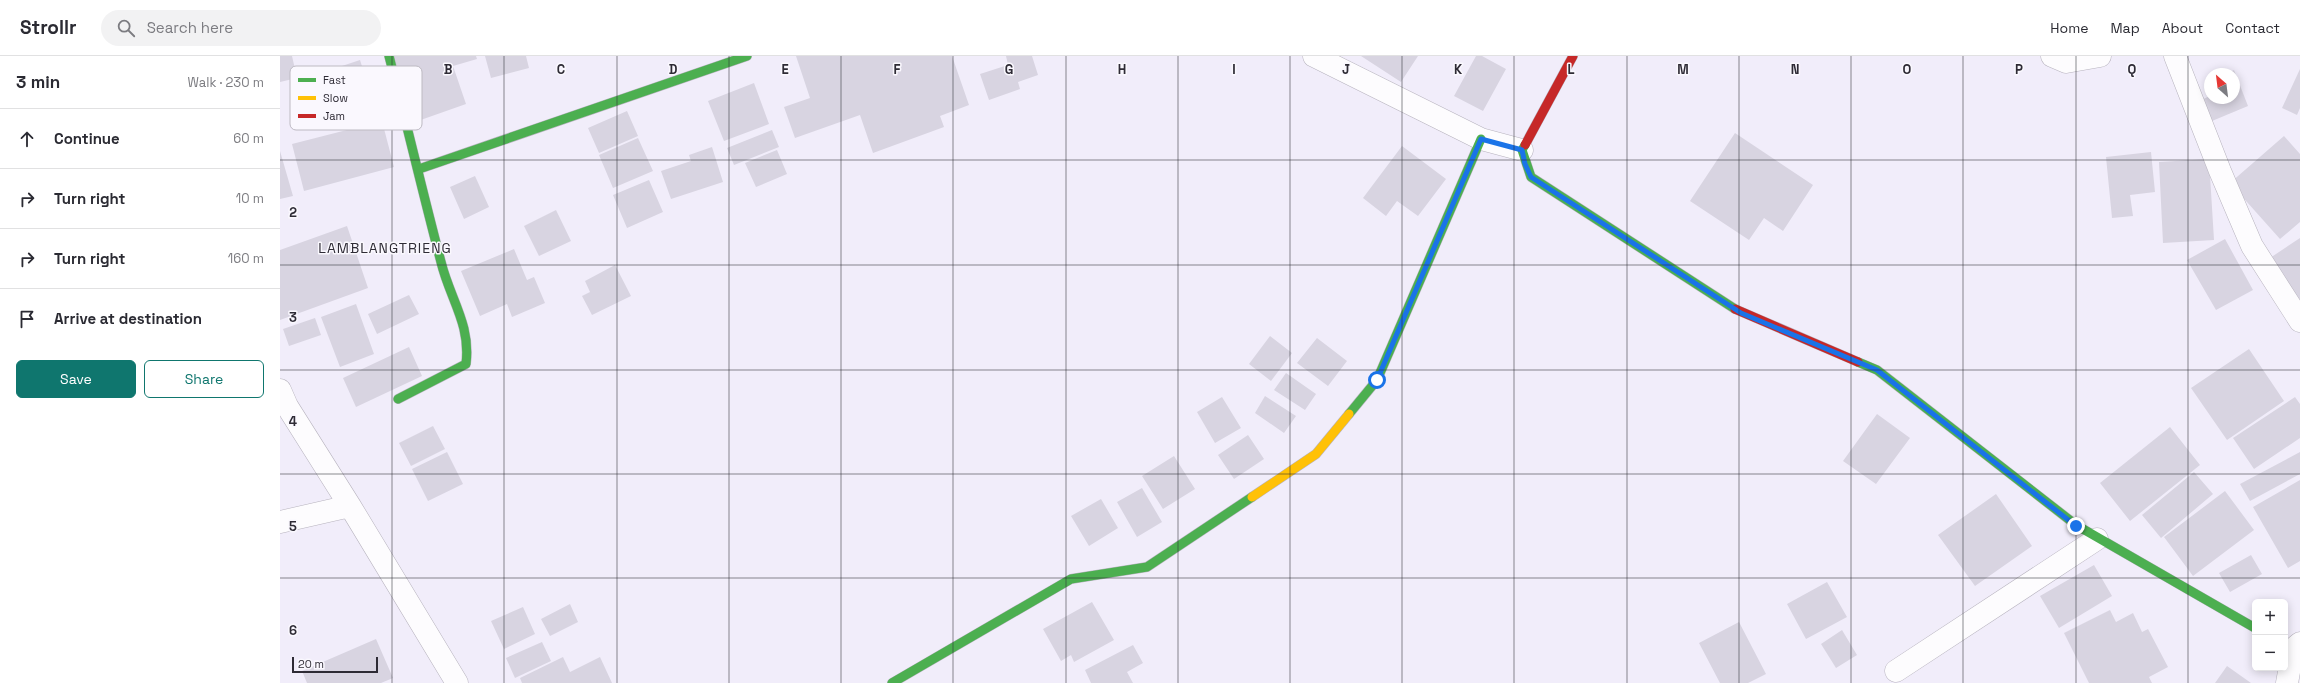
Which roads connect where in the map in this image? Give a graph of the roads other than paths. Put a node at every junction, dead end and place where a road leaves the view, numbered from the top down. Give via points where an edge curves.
1 (389, 56) edge
2 (747, 56) edge
3 (1314, 56) edge
4 (1573, 56) edge
5 (2052, 56) edge
6 (2100, 56) edge
7 (2175, 56) edge
8 (392, 66) edge
9 (409, 130) edge
10 (1481, 139) junction
11 (1522, 150) junction
12 (419, 169) junction
13 (2300, 320) edge
14 (280, 390) edge
15 (398, 399) dead end
16 (350, 506) junction
17 (280, 522) edge
18 (2097, 539) junction
19 (2252, 626) edge
20 (2293, 645) edge
21 (1896, 671) dead end
22 (457, 683) edge
23 (892, 683) edge
24 (2287, 683) edge

1 - 8 street
2 - 12 street
3 - 10 street
4 - 11 street
5 - 6 street via 2066,62
7 - 13 street via 2252,246
9 - 12 street
10 - 11 street
10 - 23 street via 1377,380 1316,454 1147,567 1124,573 1070,579
11 - 18 street via 1531,177 1741,313 1877,370 2076,526
12 - 15 street via 442,264 462,316 469,349 466,364
14 - 16 street via 287,406
16 - 17 street
16 - 22 street
18 - 19 street
18 - 21 street
20 - 24 street

